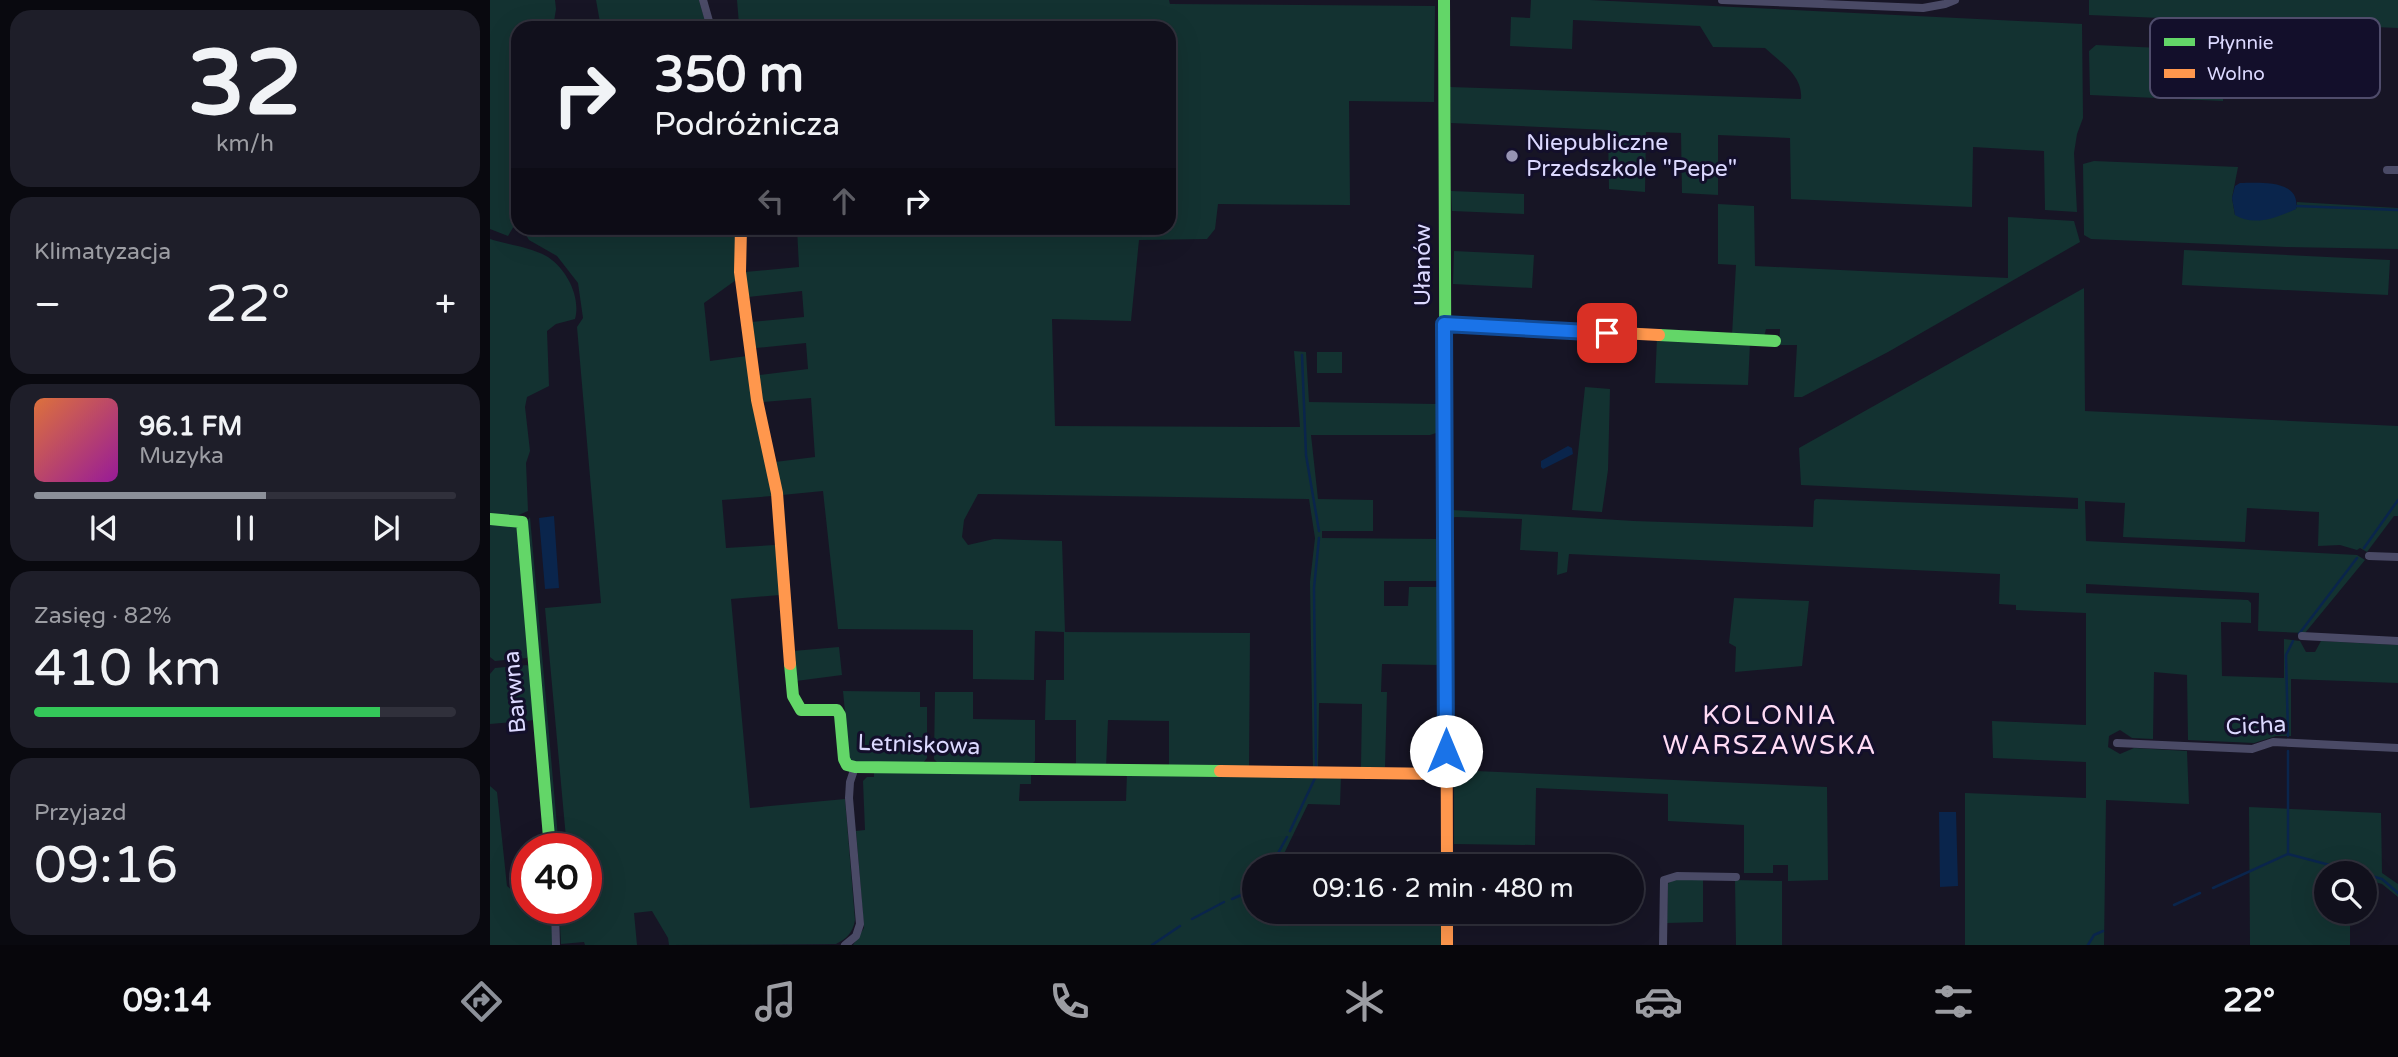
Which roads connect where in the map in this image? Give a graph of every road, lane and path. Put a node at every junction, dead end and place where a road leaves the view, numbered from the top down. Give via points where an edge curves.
1 (703, 0) edge
2 (1444, 0) edge
3 (1722, 0) edge
4 (1955, 0) edge
5 (709, 21) edge
6 (2387, 170) dead end
7 (2398, 170) edge
8 (741, 235) edge
9 (1444, 324) junction
10 (1775, 341) dead end
11 (490, 519) edge
12 (2369, 556) dead end
13 (2398, 557) edge
14 (2302, 636) dead end
15 (2398, 641) edge
16 (2117, 743) dead end
17 (2398, 748) edge
18 (855, 767) junction
19 (1446, 774) junction
20 (549, 833) edge
21 (1447, 854) edge
22 (1736, 877) dead end
23 (555, 924) edge
24 (1447, 924) edge
25 (556, 945) edge
26 (845, 945) edge
27 (1447, 945) edge
28 (1663, 945) edge

1 - 5 street
2 - 9 street, Ułanów
3 - 4 street via 1923,8
6 - 7 street
8 - 18 street, Letniskowa via 740,272 756,387 777,493 793,696 801,710 837,710 844,759
9 - 10 street
9 - 19 street, Ułanów
11 - 20 street, Barwna via 522,522
12 - 13 street
14 - 15 street
16 - 17 street, Cicha via 2252,749 2273,742
18 - 19 street, Letniskowa
18 - 26 street via 849,798 860,923 856,936
19 - 21 street, Ułanów
22 - 28 street via 1664,880
23 - 25 street
24 - 27 street

